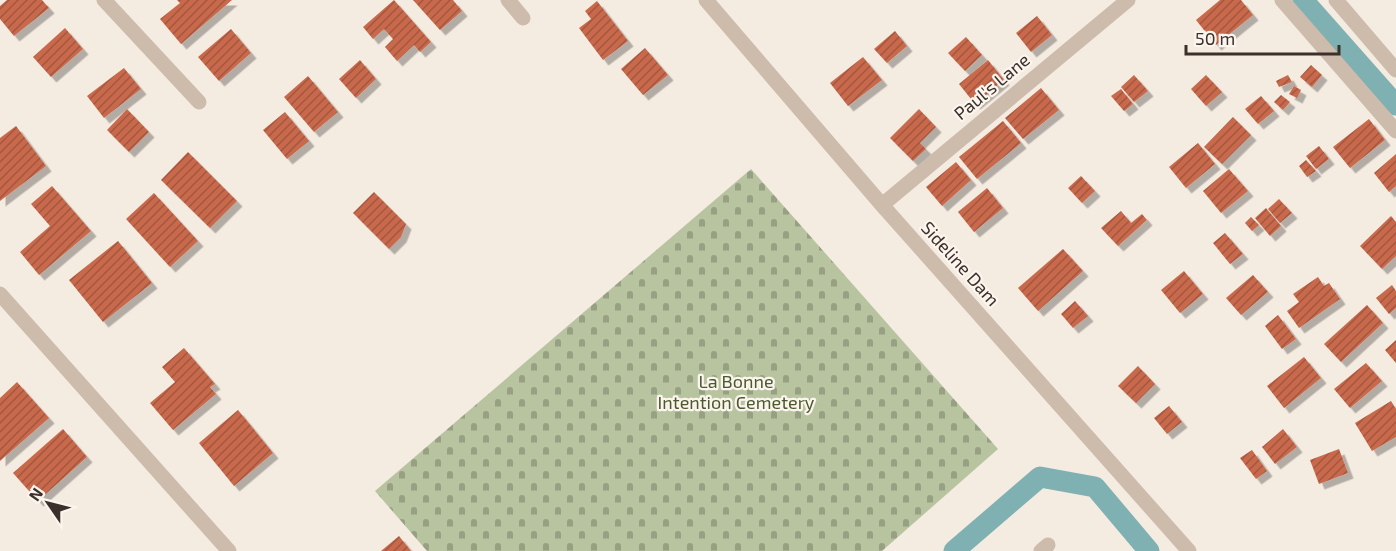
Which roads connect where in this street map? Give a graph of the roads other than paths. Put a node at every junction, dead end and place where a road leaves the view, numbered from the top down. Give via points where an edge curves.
1 (104, 0) edge
2 (508, 0) edge
3 (706, 0) edge
4 (1128, 0) edge
5 (1282, 0) edge
6 (1336, 0) edge
7 (524, 18) dead end
8 (1396, 70) edge
9 (199, 102) dead end
10 (1396, 131) edge
11 (882, 205) junction
12 (0, 294) edge
13 (230, 551) edge
14 (1189, 551) edge

1 - 9 street
2 - 7 street
3 - 11 street, Sideline Dam
4 - 11 street, Paul's Lane
5 - 10 street
6 - 8 street
11 - 14 street, Sideline Dam
12 - 13 street

